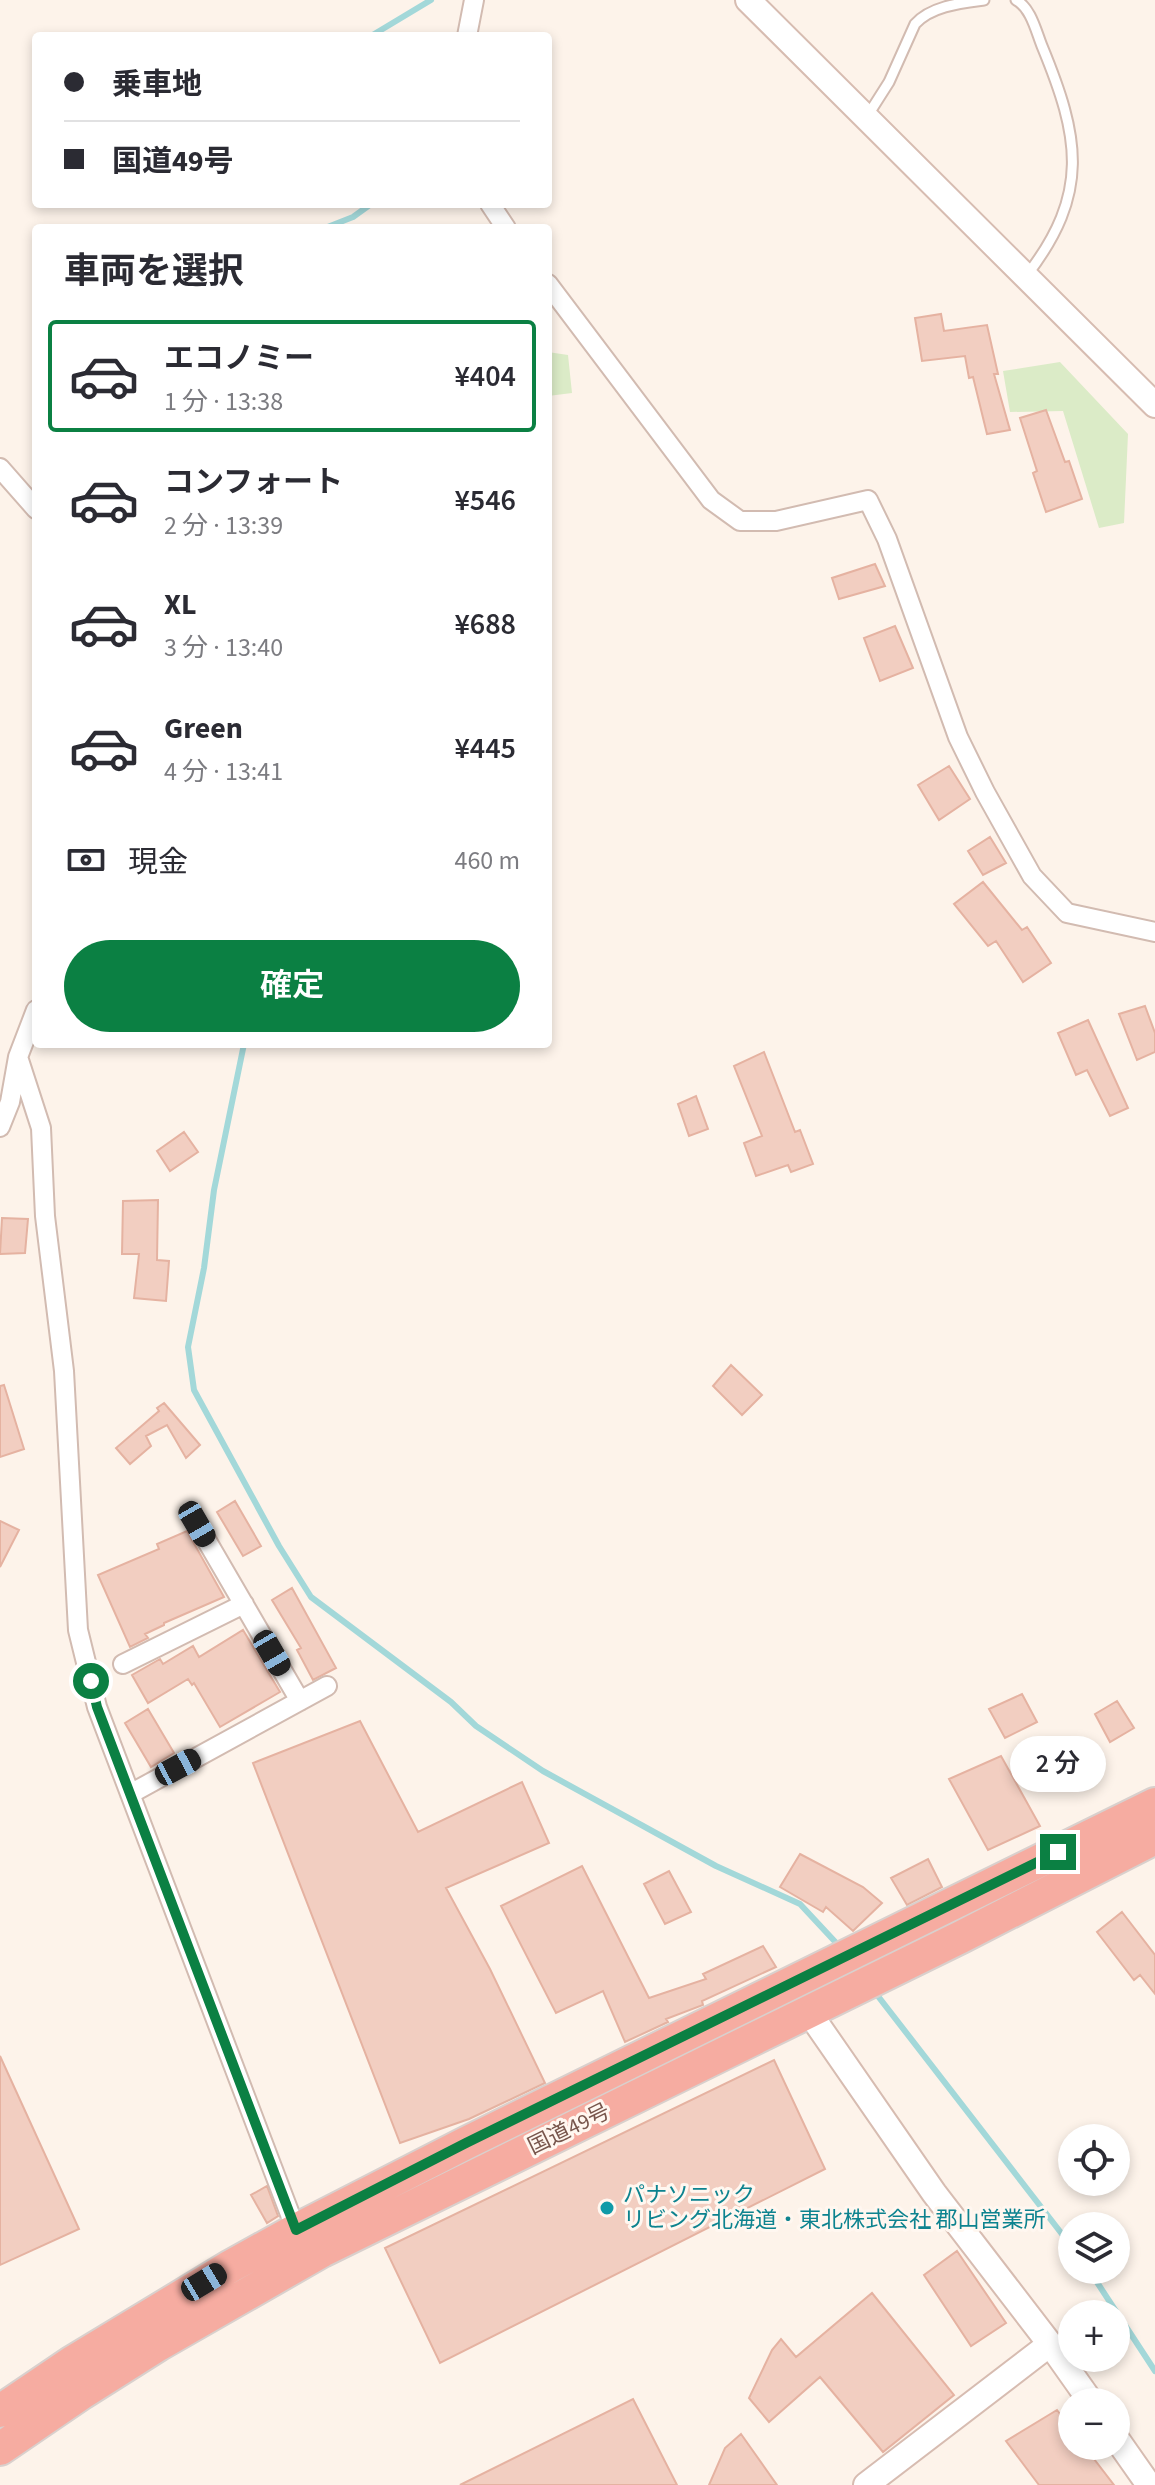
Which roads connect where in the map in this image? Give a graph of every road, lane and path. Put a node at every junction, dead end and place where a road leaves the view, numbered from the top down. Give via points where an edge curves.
1 (474, 0) edge
2 (748, 0) edge
3 (984, 0) edge
4 (1016, 0) edge
5 (468, 32) edge
6 (866, 118) junction
7 (1025, 277) junction
8 (552, 289) edge
9 (1155, 405) edge
10 (0, 468) edge
11 (32, 504) edge
12 (1155, 932) edge
13 (32, 1020) edge
14 (18, 1057) junction
15 (5, 1103) edge
16 (0, 1127) edge
17 (197, 1524) dead end
18 (244, 1604) junction
19 (123, 1664) dead end
20 (327, 1686) dead end
21 (300, 1701) junction
22 (130, 1794) junction
23 (1155, 1804) edge
24 (1155, 1838) edge
25 (808, 2011) junction
26 (296, 2230) junction
27 (1050, 2344) junction
28 (1081, 2388) edge
29 (0, 2411) edge
30 (0, 2449) edge
31 (1130, 2458) edge
32 (866, 2485) edge
33 (1149, 2485) edge

1 - 5 street
2 - 6 street
3 - 6 lane via 921,17
4 - 7 lane via 1026,9 1054,75 1073,160 1061,218 1047,249
6 - 7 street
7 - 9 street
8 - 12 street via 711,500 740,521 776,521 868,500 958,737 1032,876 1067,913
10 - 11 street
13 - 14 street
14 - 15 street
14 - 22 street via 41,1128 45,1216 64,1371 78,1630 97,1707
15 - 16 street
17 - 18 street
18 - 19 street
18 - 21 street
20 - 21 street
21 - 22 street
22 - 26 street
23 - 26 highway, 国道49号
24 - 25 highway, 国道49号
25 - 27 street via 934,2193
25 - 30 highway, 国道49号 via 322,2251 158,2345
26 - 29 highway, 国道49号
27 - 28 street
27 - 32 street
31 - 33 street

